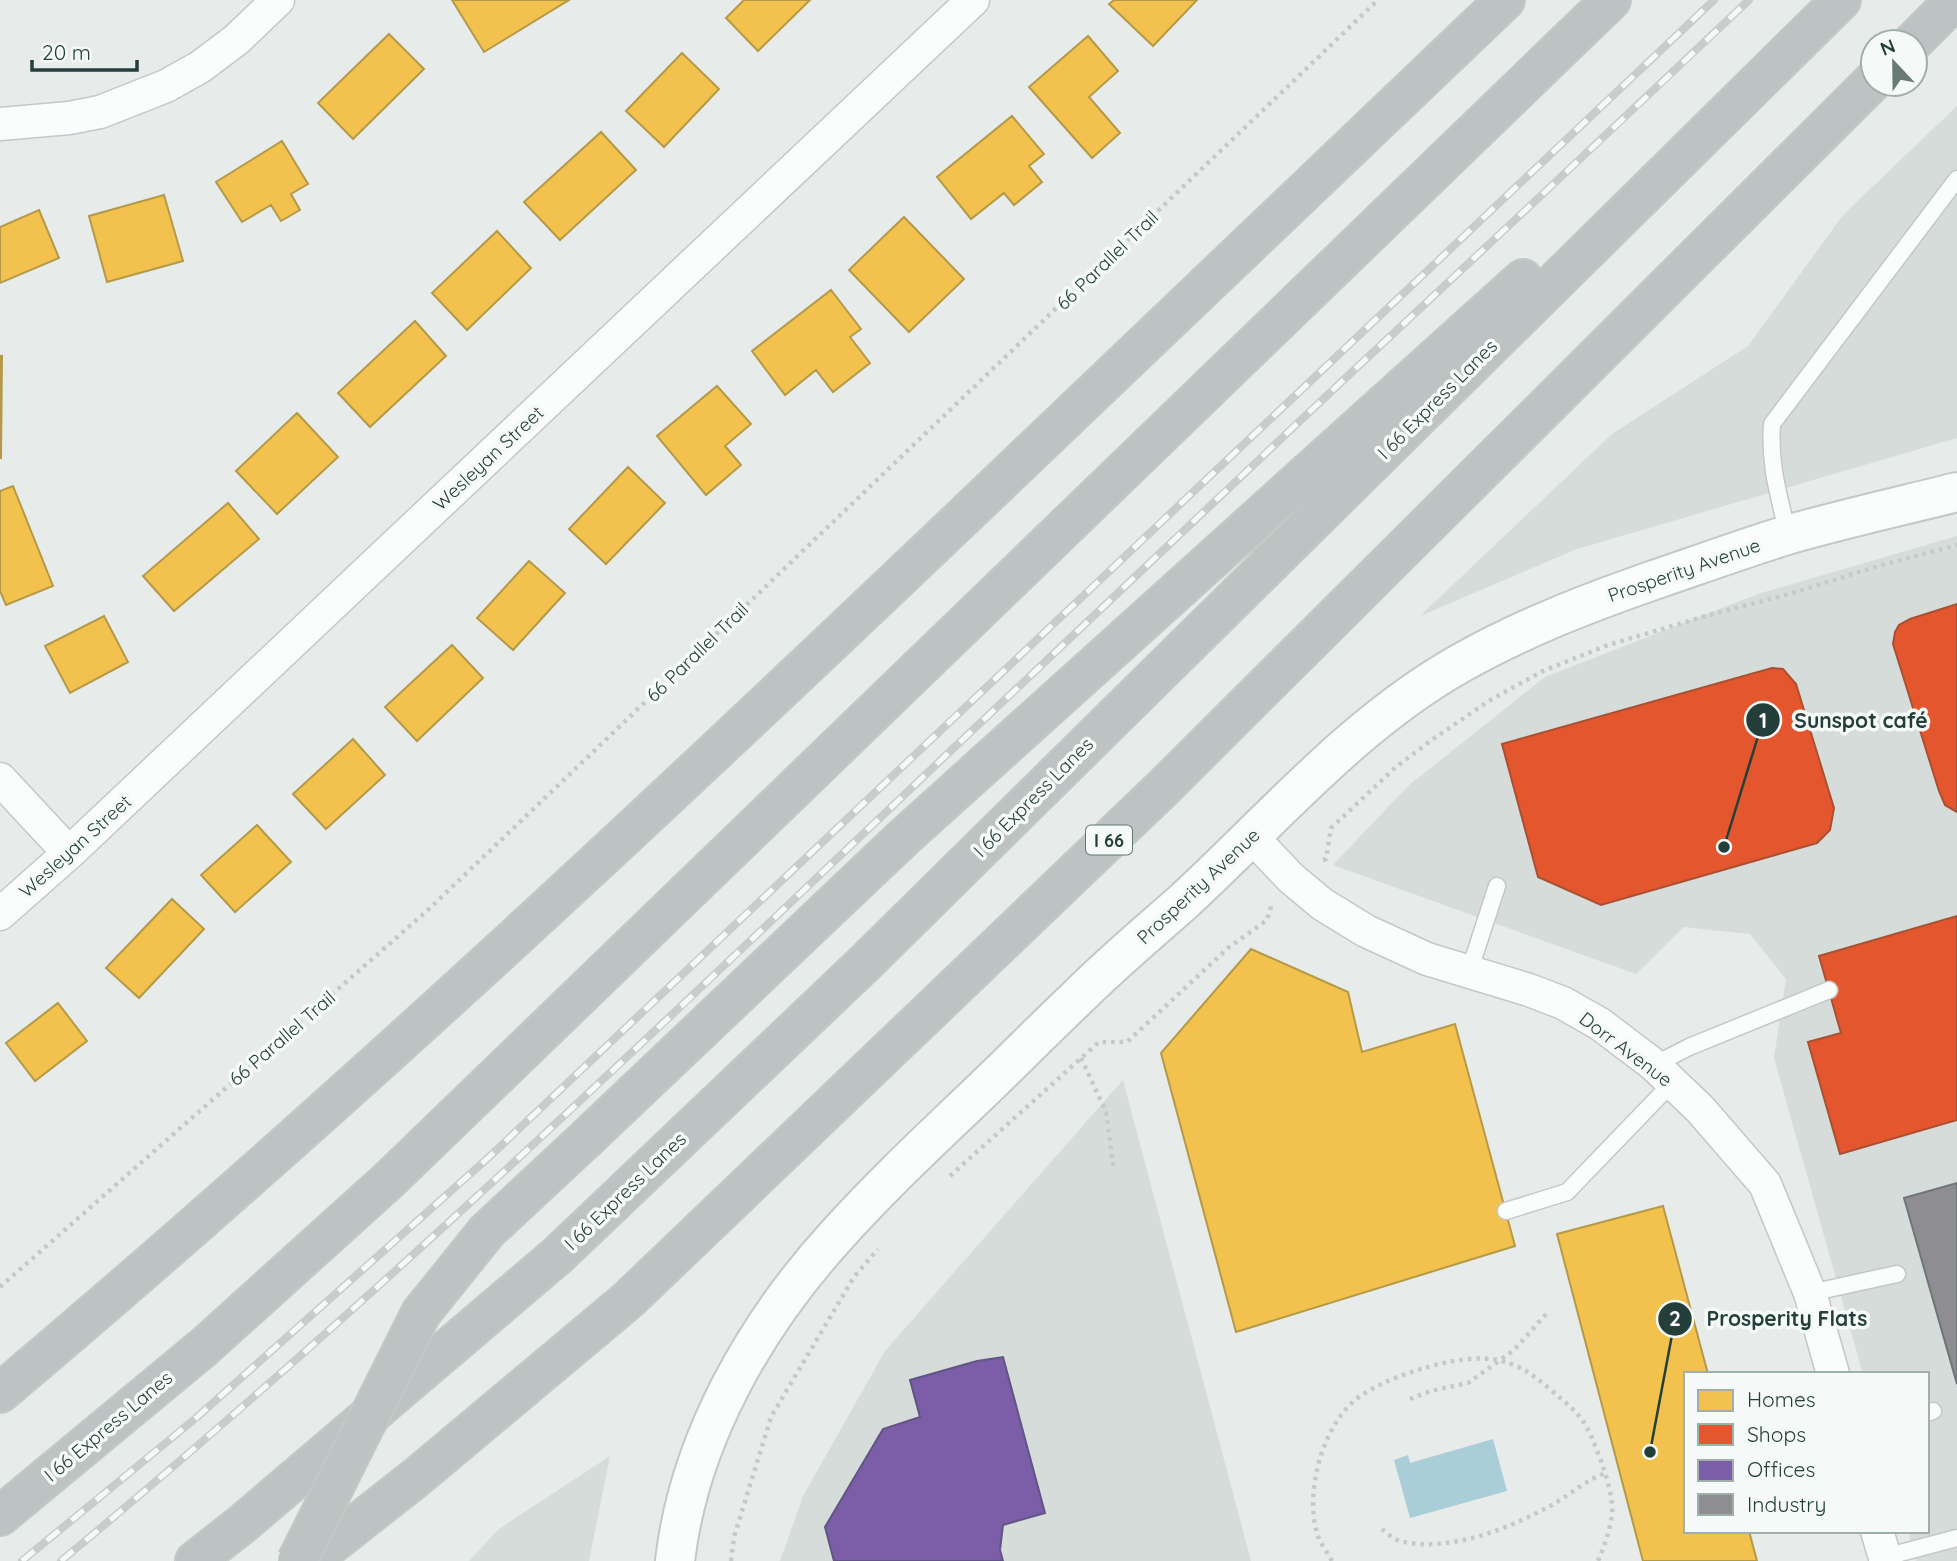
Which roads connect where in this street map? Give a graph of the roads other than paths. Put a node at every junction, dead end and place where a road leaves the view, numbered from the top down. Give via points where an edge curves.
1 (278, 0) edge
2 (973, 0) edge
3 (1505, 0) edge
4 (1611, 0) edge
5 (1833, 0) edge
6 (1841, 0) edge
7 (1955, 0) edge
8 (1927, 28) edge
9 (1859, 95) edge
10 (0, 124) edge
11 (1957, 179) edge
12 (1957, 492) edge
13 (1788, 535) junction
14 (0, 779) edge
15 (1251, 836) junction
16 (69, 853) junction
17 (1497, 886) dead end
18 (0, 914) edge
19 (1469, 972) junction
20 (1829, 990) dead end
21 (1663, 1074) junction
22 (1506, 1211) dead end
23 (1897, 1275) dead end
24 (1810, 1293) junction
25 (1832, 1372) edge
26 (0, 1393) edge
27 (0, 1516) edge
28 (1957, 1538) edge
29 (1883, 1550) edge
30 (195, 1561) edge
31 (297, 1561) edge
32 (310, 1561) edge
33 (675, 1561) edge

1 - 10 street via 227,47 166,86 100,112
2 - 16 street, Wesleyan Street
3 - 26 highway via 570,888 353,1086
4 - 27 highway, I 66 Express Lanes via 389,1180 204,1347
5 - 31 highway, bridge via 902,839 487,1231 421,1314
6 - 30 highway, I 66 Express Lanes via 866,962 578,1236
7 - 8 highway
9 - 32 highway, I 66 via 1163,788 628,1300
11 - 13 lane via 1772,425 1775,480
12 - 13 main road, Prosperity Avenue
13 - 15 main road, Prosperity Avenue via 1576,608 1457,665 1370,725
14 - 16 street
15 - 19 street, Dorr Avenue via 1322,904 1427,960
15 - 33 main road, Prosperity Avenue via 904,1166 804,1274 769,1321 719,1410 687,1502
16 - 18 street, Wesleyan Street
17 - 19 lane
19 - 21 street, Dorr Avenue via 1563,1003 1600,1024
20 - 21 lane via 1689,1047
21 - 22 lane via 1567,1192
21 - 24 street, Dorr Avenue via 1700,1108 1765,1184
23 - 24 lane
24 - 25 street, Dorr Avenue
28 - 29 lane

